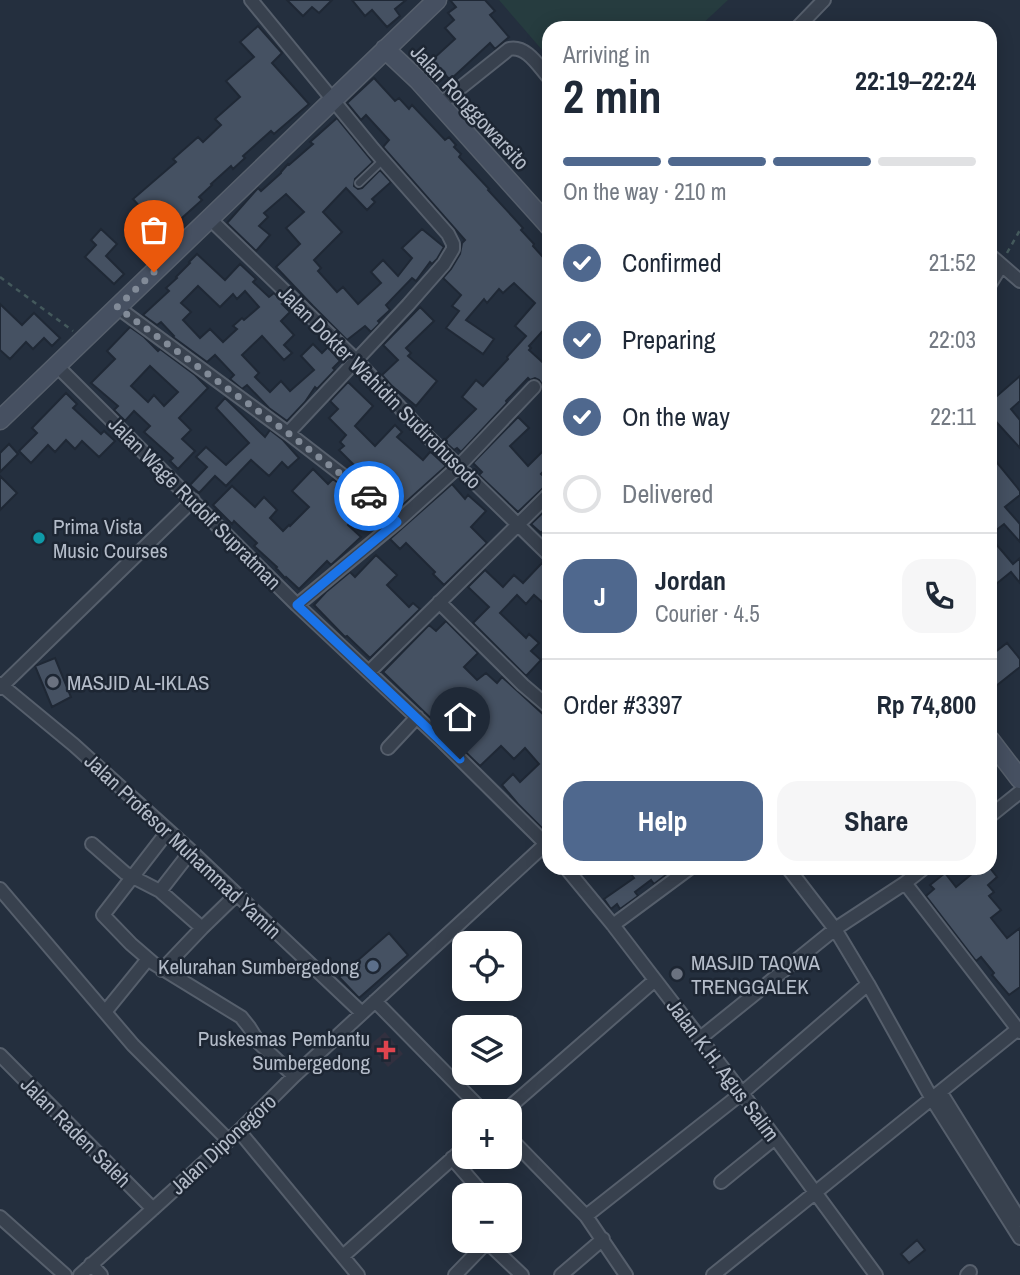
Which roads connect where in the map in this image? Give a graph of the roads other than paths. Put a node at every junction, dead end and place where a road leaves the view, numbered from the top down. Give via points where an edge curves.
1 (251, 0) edge
2 (437, 0) edge
3 (824, 0) edge
4 (804, 21) edge
5 (390, 45) junction
6 (542, 70) edge
7 (332, 100) junction
8 (439, 105) junction
9 (383, 160) junction
10 (359, 183) dead end
11 (542, 218) edge
12 (210, 219) junction
13 (997, 262) edge
14 (1001, 266) junction
15 (997, 273) edge
16 (1020, 281) edge
17 (117, 307) junction
18 (356, 360) junction
19 (57, 366) junction
20 (534, 387) dead end
21 (0, 420) edge
22 (288, 433) junction
23 (459, 466) junction
24 (193, 500) junction
25 (542, 502) edge
26 (397, 522) junction
27 (517, 526) junction
28 (542, 549) edge
29 (439, 602) junction
30 (297, 605) junction
31 (369, 672) junction
32 (1, 686) edge
33 (542, 700) edge
34 (417, 717) junction
35 (388, 748) dead end
36 (997, 749) edge
37 (1020, 779) edge
38 (1020, 792) edge
39 (997, 810) edge
40 (168, 831) junction
41 (542, 838) edge
42 (92, 844) dead end
43 (542, 849) edge
44 (191, 851) junction
45 (572, 875) edge
46 (681, 875) edge
47 (793, 875) edge
48 (915, 875) edge
49 (132, 878) junction
50 (905, 883) junction
51 (0, 889) edge
52 (160, 891) junction
53 (237, 894) junction
54 (614, 925) junction
55 (202, 929) junction
56 (832, 932) junction
57 (148, 960) junction
58 (162, 970) junction
59 (655, 980) junction
60 (867, 984) junction
61 (375, 1001) junction
62 (105, 1012) junction
63 (362, 1013) junction
64 (1019, 1031) edge
65 (699, 1039) junction
66 (0, 1055) edge
67 (294, 1076) junction
68 (742, 1093) junction
69 (936, 1096) junction
70 (471, 1099) edge
71 (519, 1099) edge
72 (239, 1131) junction
73 (775, 1138) junction
74 (228, 1140) junction
75 (522, 1150) edge
76 (452, 1158) edge
77 (462, 1169) edge
78 (984, 1172) junction
79 (721, 1182) dead end
80 (474, 1183) edge
81 (816, 1193) junction
82 (153, 1209) junction
83 (586, 1216) junction
84 (0, 1217) edge
85 (1020, 1220) edge
86 (1020, 1238) edge
87 (603, 1239) junction
88 (476, 1253) edge
89 (499, 1253) edge
90 (343, 1256) junction
91 (91, 1264) junction
92 (871, 1273) edge
93 (65, 1275) edge
94 (80, 1275) edge
95 (101, 1275) edge
96 (358, 1275) edge
97 (455, 1275) edge
98 (522, 1275) edge
99 (561, 1275) edge
100 (626, 1275) edge
101 (713, 1275) edge

1 - 7 street
2 - 5 main road
3 - 4 street
5 - 7 main road
5 - 8 main road, Jalan Ronggowarsito
6 - 8 street via 527,53 514,47
7 - 9 street
7 - 12 main road
8 - 11 main road, Jalan Ronggowarsito
9 - 10 lane
9 - 18 street via 448,234 453,249
12 - 17 main road
12 - 18 street, Jalan Dokter Wahidin Sudirohusodo
13 - 14 street
14 - 15 street
14 - 16 street
17 - 19 main road
17 - 22 street
18 - 22 street
18 - 23 street, Jalan Dokter Wahidin Sudirohusodo
19 - 21 main road
19 - 24 street, Jalan Wage Rudolf Supratman
20 - 23 street
22 - 26 street
23 - 26 street
23 - 27 street, Jalan Dokter Wahidin Sudirohusodo
24 - 30 street, Jalan Wage Rudolf Supratman
24 - 32 street
25 - 27 street
26 - 30 street
27 - 28 street, Jalan Dokter Wahidin Sudirohusodo
27 - 29 street
29 - 31 street
29 - 33 street
30 - 31 street, Jalan Wage Rudolf Supratman
31 - 34 street, Jalan Wage Rudolf Supratman
32 - 40 street, Jalan Profesor Muhammad Yamin
34 - 35 street
34 - 41 street, Jalan Wage Rudolf Supratman
36 - 37 main road
38 - 39 street
40 - 44 street, Jalan Profesor Muhammad Yamin
40 - 49 street
42 - 49 street
43 - 61 street, Jalan Diponegoro
44 - 52 street
44 - 53 street, Jalan Profesor Muhammad Yamin
45 - 54 street, Jalan K.H. Agus Salim
46 - 54 street
47 - 56 street
48 - 50 street
49 - 52 street
49 - 57 street via 103,915
50 - 56 street
50 - 64 street
51 - 62 street
52 - 55 street
53 - 55 street
53 - 63 street, Jalan Profesor Muhammad Yamin
54 - 59 street, Jalan K.H. Agus Salim
55 - 58 street
56 - 60 street
56 - 65 street
57 - 58 street
57 - 62 street
58 - 67 street via 241,1017 259,1044
59 - 65 street, Jalan K.H. Agus Salim
59 - 71 street
60 - 68 street
60 - 69 street
61 - 63 street, Jalan Diponegoro
61 - 70 street
62 - 74 street
63 - 67 street, Jalan Diponegoro
64 - 69 street
65 - 68 street, Jalan K.H. Agus Salim
66 - 82 street, Jalan Raden Saleh
67 - 72 street, Jalan Diponegoro
68 - 73 street, Jalan K.H. Agus Salim
68 - 83 street
69 - 78 street
69 - 81 street
72 - 74 street, Jalan Diponegoro
72 - 90 street
73 - 79 street
73 - 81 street, Jalan K.H. Agus Salim
74 - 82 street, Jalan Diponegoro
75 - 83 street
76 - 90 street
77 - 80 street
78 - 85 street
78 - 86 street
81 - 92 street, Jalan K.H. Agus Salim
81 - 101 street
82 - 91 street, Jalan Diponegoro
83 - 87 street
84 - 93 street
87 - 99 street
87 - 100 street
88 - 97 street
89 - 98 street
90 - 96 street
91 - 94 street, Jalan Diponegoro
91 - 95 street

